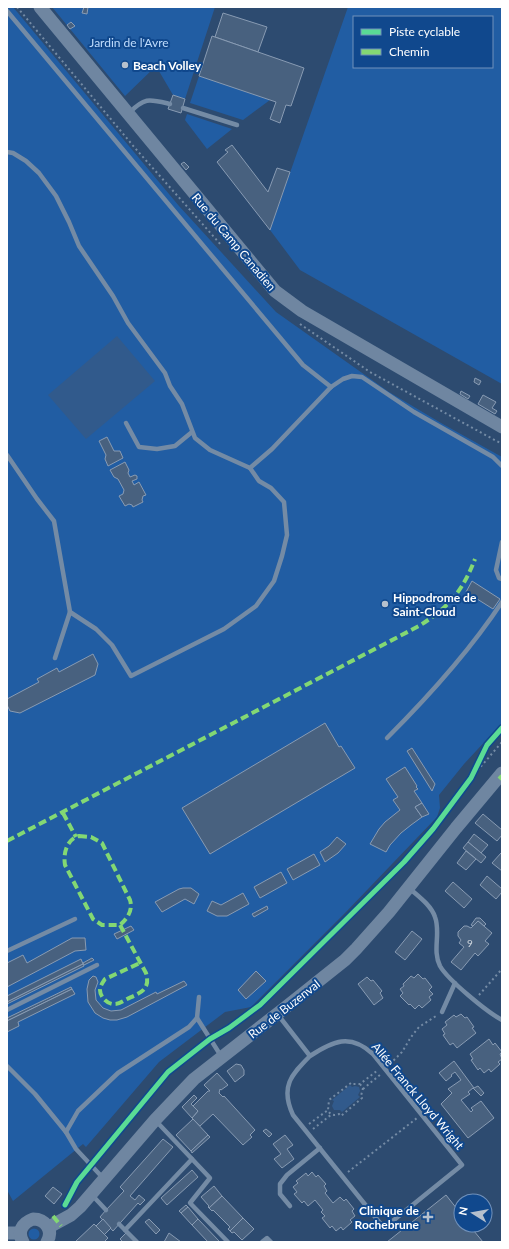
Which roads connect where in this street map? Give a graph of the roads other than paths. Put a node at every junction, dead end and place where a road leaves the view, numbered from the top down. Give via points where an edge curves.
1 (40, 7) edge
2 (7, 11) edge
3 (170, 104) dead end
4 (182, 108) dead end
5 (128, 113) junction
6 (237, 125) dead end
7 (7, 152) edge
8 (331, 387) junction
9 (126, 423) dead end
10 (502, 427) edge
11 (192, 432) junction
12 (7, 455) edge
13 (502, 466) edge
14 (250, 468) junction
15 (502, 542) edge
16 (502, 579) edge
17 (502, 602) edge
18 (70, 612) junction
19 (55, 658) dead end
20 (387, 738) dead end
21 (502, 773) edge
22 (409, 888) junction
23 (75, 918) dead end
24 (7, 951) edge
25 (97, 966) dead end
26 (455, 983) junction
27 (199, 997) dead end
28 (7, 1010) edge
29 (442, 1012) road end
30 (278, 1014) junction
31 (197, 1018) junction
32 (502, 1020) edge
33 (310, 1056) junction
34 (222, 1057) junction
35 (7, 1066) edge
36 (155, 1120) junction
37 (66, 1132) junction
38 (320, 1148) junction
39 (192, 1159) junction
40 (104, 1179) junction
41 (91, 1194) junction
42 (290, 1206) dead end
43 (106, 1210) dead end
44 (119, 1224) dead end
45 (49, 1227) junction
46 (125, 1230) junction
47 (17, 1236) edge
48 (47, 1242) edge
49 (137, 1242) edge
50 (228, 1242) edge
51 (262, 1242) edge
52 (271, 1242) edge

1 - 5 main road, Rue du Camp Canadien
2 - 8 lane via 298,360
3 - 5 lane via 149,100
4 - 6 lane
5 - 10 main road, Rue du Camp Canadien via 275,291 302,311
7 - 11 lane via 26,161 39,173 56,196 79,246 128,323 165,373 182,404
8 - 13 lane via 352,376 362,378 414,412 493,457
8 - 14 lane via 272,449
9 - 11 lane via 139,447 157,449 175,446
11 - 14 lane via 195,438 210,450
12 - 18 lane via 54,521
14 - 18 lane via 259,481 271,488 284,502 287,535 274,581 256,606 224,630 131,676 112,646 96,628
15 - 16 lane via 496,570
17 - 20 lane via 467,650 418,707
18 - 19 lane
21 - 22 main road, Rue de Buzenval
22 - 26 lane via 430,908 436,918 436,952 440,965
22 - 30 main road, Rue de Buzenval via 345,960
23 - 24 lane
25 - 28 lane
26 - 29 lane
26 - 32 lane
27 - 31 lane
30 - 33 lane
30 - 34 main road, Rue de Buzenval
31 - 34 lane
31 - 37 lane via 189,1027 118,1072 78,1111
33 - 38 lane, Allée Franck Lloyd Wright via 290,1080 288,1104 293,1115
33 - 38 lane, Allée Franck Lloyd Wright via 337,1042 345,1041 366,1048 462,1165 384,1228
34 - 36 main road, Rue de Buzenval via 194,1079
35 - 37 lane via 36,1094
36 - 39 lane
36 - 40 main road, Rue de Buzenval
37 - 40 lane via 76,1149
38 - 42 lane via 287,1175 280,1184 280,1194
39 - 46 lane
39 - 50 lane via 210,1178 190,1203
40 - 41 main road, Rue de Buzenval
41 - 43 lane
41 - 45 main road, Rue de Buzenval via 80,1207
44 - 46 lane
45 - 47 main road via 43,1221 33,1219 24,1224
45 - 48 main road
46 - 49 lane
51 - 52 lane via 267,1238

